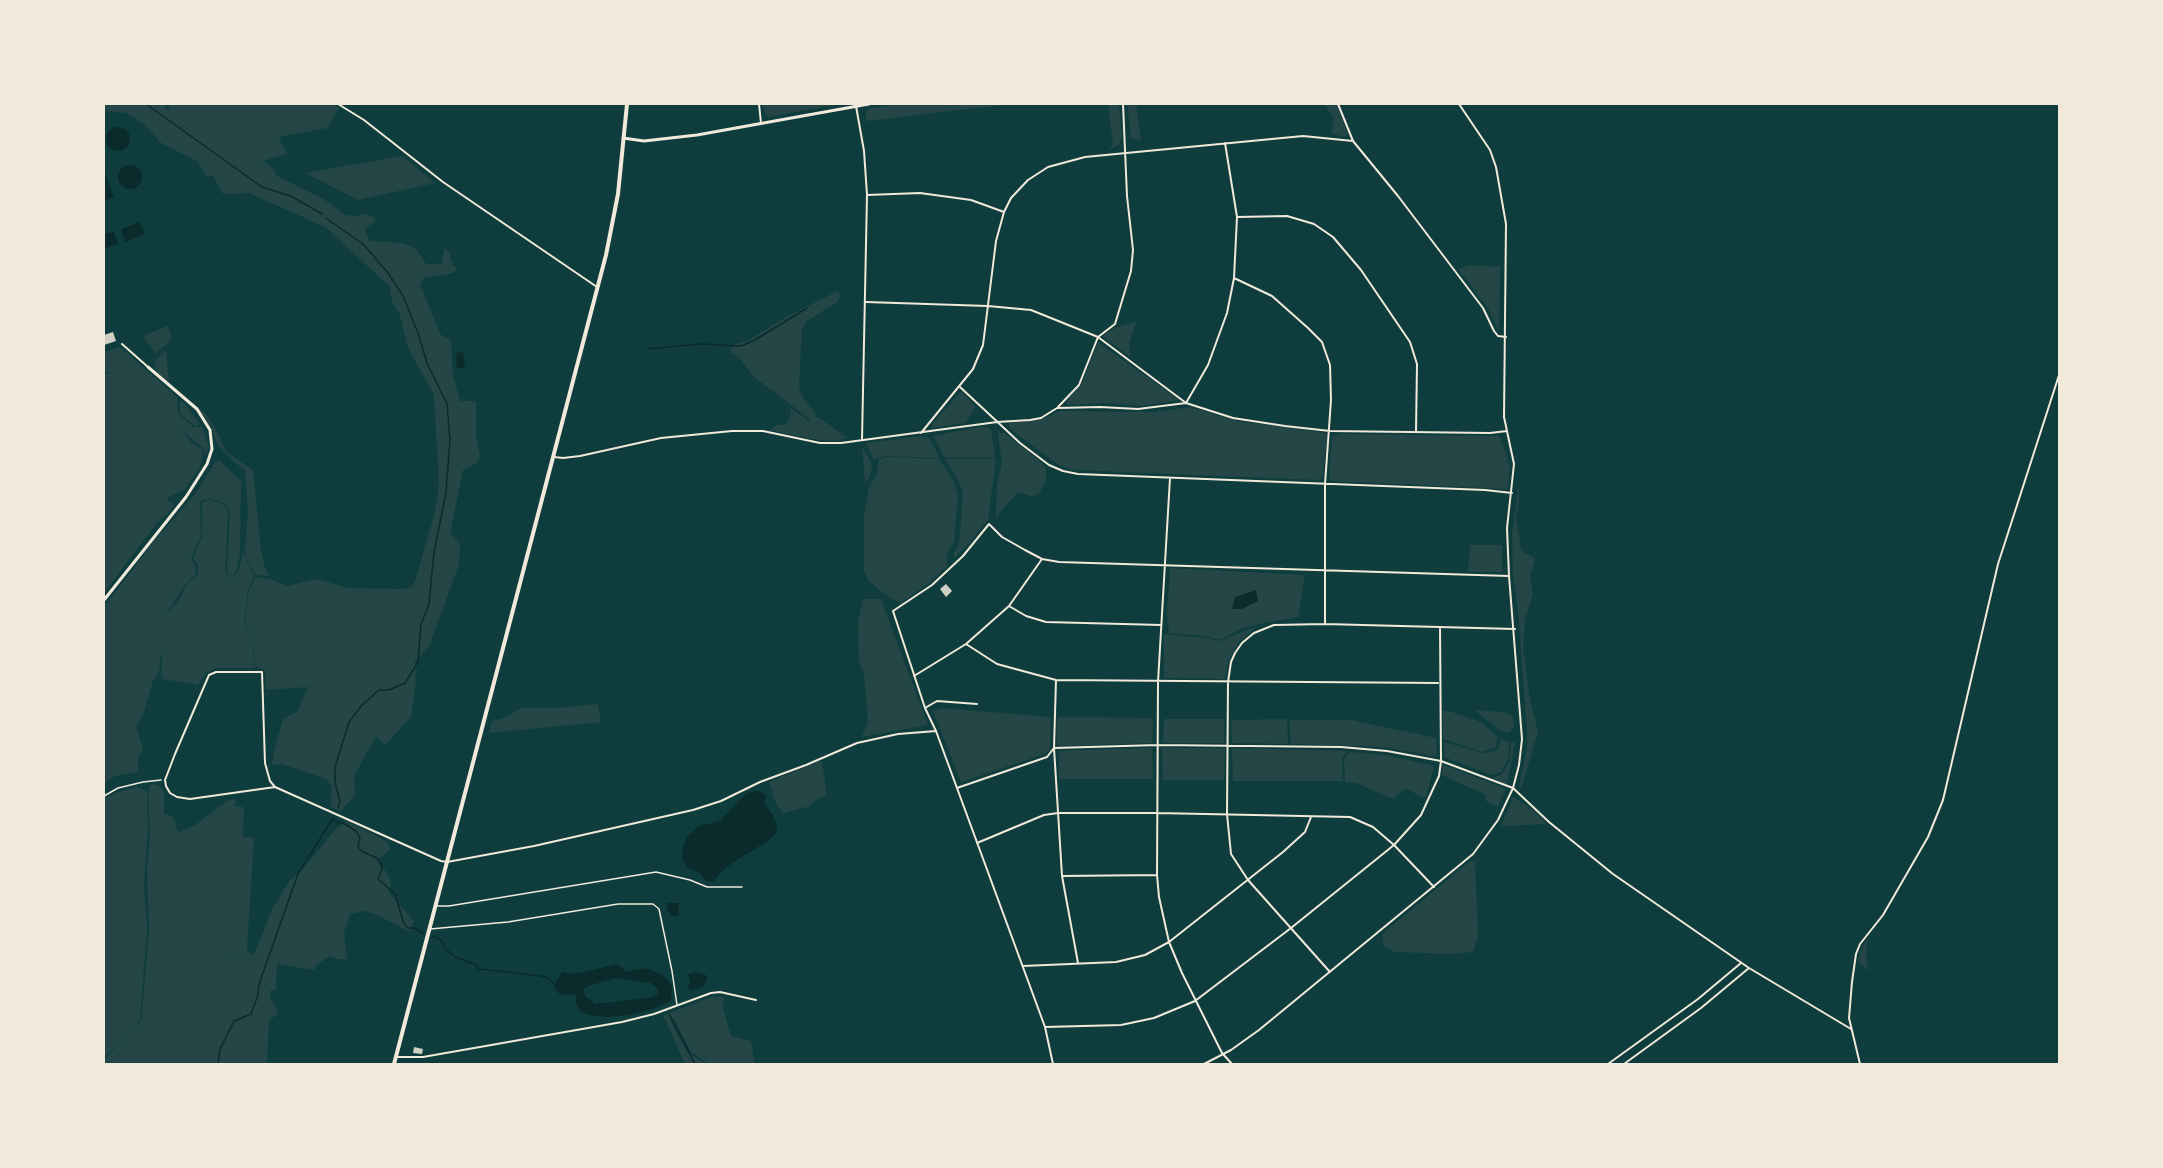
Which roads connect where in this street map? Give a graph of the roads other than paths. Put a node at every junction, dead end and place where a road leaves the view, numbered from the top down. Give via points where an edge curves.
1 (338, 104) edge
2 (627, 104) edge
3 (759, 104) edge
4 (869, 104) edge
5 (1123, 104) edge
6 (1338, 104) edge
7 (1459, 104) edge
8 (856, 106) junction
9 (761, 123) junction
10 (623, 138) junction
11 (1353, 141) junction
12 (1225, 143) junction
13 (1126, 152) junction
14 (867, 195) junction
15 (1004, 212) junction
16 (1237, 217) junction
17 (1234, 278) junction
18 (597, 287) junction
19 (866, 302) junction
20 (988, 306) junction
21 (1098, 337) junction
22 (1506, 337) junction
23 (122, 344) dead end
24 (148, 367) joint
25 (2060, 372) edge
26 (960, 387) junction
27 (1186, 403) junction
28 (1057, 408) junction
29 (997, 422) junction
30 (1330, 430) junction
31 (1416, 431) junction
32 (1506, 431) junction
33 (921, 433) junction
34 (862, 440) junction
35 (554, 457) junction
36 (1170, 478) junction
37 (1325, 484) junction
38 (1512, 493) junction
39 (1041, 559) junction
40 (1165, 565) junction
41 (1325, 572) junction
42 (1509, 576) junction
43 (104, 600) edge
44 (1008, 606) junction
45 (1325, 624) junction
46 (1161, 625) junction
47 (1440, 627) junction
48 (1515, 628) junction
49 (966, 644) junction
50 (914, 676) junction
51 (1056, 680) junction
52 (1158, 682) junction
53 (1228, 682) junction
54 (1439, 683) junction
55 (977, 704) dead end
56 (925, 708) junction
57 (936, 730) junction
58 (1158, 745) junction
59 (1228, 745) junction
60 (1054, 748) junction
61 (1441, 760) junction
62 (275, 787) junction
63 (957, 788) junction
64 (1513, 788) junction
65 (1058, 813) junction
66 (1157, 813) junction
67 (1227, 814) junction
68 (1312, 816) junction
69 (977, 843) junction
70 (1394, 844) junction
71 (447, 862) junction
72 (1157, 875) junction
73 (1062, 876) junction
74 (1248, 880) junction
75 (742, 887) dead end
76 (1434, 887) junction
77 (435, 906) junction
78 (1291, 928) junction
79 (430, 929) junction
80 (1169, 942) junction
81 (1078, 963) junction
82 (1742, 963) junction
83 (1023, 966) junction
84 (1749, 968) junction
85 (1329, 972) junction
86 (756, 1000) dead end
87 (1195, 1001) junction
88 (677, 1005) junction
89 (1046, 1027) junction
90 (1851, 1029) junction
91 (1223, 1054) junction
92 (396, 1057) junction
93 (394, 1065) edge
94 (1053, 1065) edge
95 (1204, 1065) edge
96 (1232, 1065) edge
97 (1608, 1065) edge
98 (1624, 1065) edge
99 (1860, 1065) edge

1 - 18 street via 443,182
2 - 10 main road
3 - 9 street
4 - 8 street
5 - 13 street
6 - 11 street
7 - 22 street via 1484,140 1496,167 1506,224
8 - 9 street
8 - 14 street
9 - 10 street via 665,139
10 - 18 main road via 618,194
11 - 12 street via 1303,136
11 - 22 street via 1483,308 1494,331
12 - 13 street
12 - 16 street
13 - 15 street via 1048,167 1028,180
13 - 21 street via 1131,272 1115,324
14 - 15 street via 920,193 971,200
14 - 19 street
15 - 20 street via 996,241
16 - 17 street
16 - 31 street via 1287,216 1314,224 1333,237 1361,270 1410,342 1417,364
17 - 27 street via 1227,313 1208,365
17 - 30 street via 1272,296 1322,342 1330,365
18 - 35 main road
19 - 20 street
19 - 34 street
20 - 21 street via 1031,310
20 - 26 street via 982,345 973,369
21 - 27 street
21 - 28 street via 1079,385
22 - 32 street
23 - 24 street
24 - 43 street via 197,409 210,430 212,449 186,497
25 - 90 street via 1998,564 1943,800 1923,846 1883,915 1860,944 1851,982
26 - 29 street
26 - 33 street
27 - 28 street via 1138,409
27 - 30 street via 1233,418
28 - 29 street via 1041,418
29 - 33 street
29 - 36 street via 1049,465 1063,471
30 - 31 street
30 - 37 street
31 - 32 street
32 - 38 street via 1514,464
33 - 34 street
34 - 35 street via 820,443 763,431 732,431 661,438 580,456
35 - 71 main road
36 - 37 street
36 - 40 street
37 - 38 street
37 - 41 street
38 - 42 street via 1507,528
39 - 40 street
39 - 44 street
39 - 50 street via 1002,537 988,524 963,556 932,585 893,611
40 - 41 street
40 - 46 street
41 - 42 street
41 - 45 street
42 - 48 street
44 - 46 street via 1046,622
44 - 49 street
45 - 47 street
45 - 53 street via 1274,624 1254,633 1242,643 1231,662
46 - 52 street
47 - 48 street
47 - 54 street
48 - 64 street via 1522,739
49 - 50 street
49 - 51 street via 997,664
50 - 56 street
51 - 52 street
51 - 60 street
52 - 53 street
52 - 58 street
53 - 54 street
53 - 59 street
54 - 61 street
55 - 56 street via 937,701
56 - 57 street
57 - 63 street
57 - 71 street via 857,743 711,804 534,846
58 - 59 street
58 - 60 street
58 - 66 street
59 - 61 street via 1341,747
59 - 67 street
60 - 63 street via 1047,757
60 - 65 street
61 - 64 street
61 - 70 street via 1436,786 1421,815
62 - 62 street via 183,798 170,794 165,780 209,675 262,672 265,763
62 - 71 street
63 - 69 street
64 - 76 street via 1498,820 1473,854
64 - 82 street via 1612,874
65 - 66 street
65 - 69 street
65 - 73 street
66 - 67 street
66 - 72 street
67 - 68 street
67 - 74 street via 1231,854
68 - 70 street via 1350,817 1373,827
68 - 74 street via 1305,832
69 - 83 street
70 - 76 street
70 - 78 street
71 - 77 main road
72 - 73 street
72 - 80 street
73 - 81 street
74 - 78 street
74 - 80 street
75 - 77 lane via 707,887 656,872
76 - 85 street
77 - 79 main road
78 - 85 street
78 - 87 street
79 - 88 lane via 508,922 618,904 653,904 659,909
79 - 92 main road
80 - 81 street via 1145,955 1116,962
80 - 87 street
81 - 83 street
82 - 84 street
82 - 97 street
83 - 89 street
84 - 90 street
84 - 98 street
85 - 91 street via 1259,1030
86 - 88 street via 720,992
87 - 89 street via 1154,1018 1121,1025
87 - 91 street
88 - 92 street via 622,1023 423,1057
89 - 94 street
90 - 99 street
91 - 95 street
91 - 96 street
92 - 93 main road

